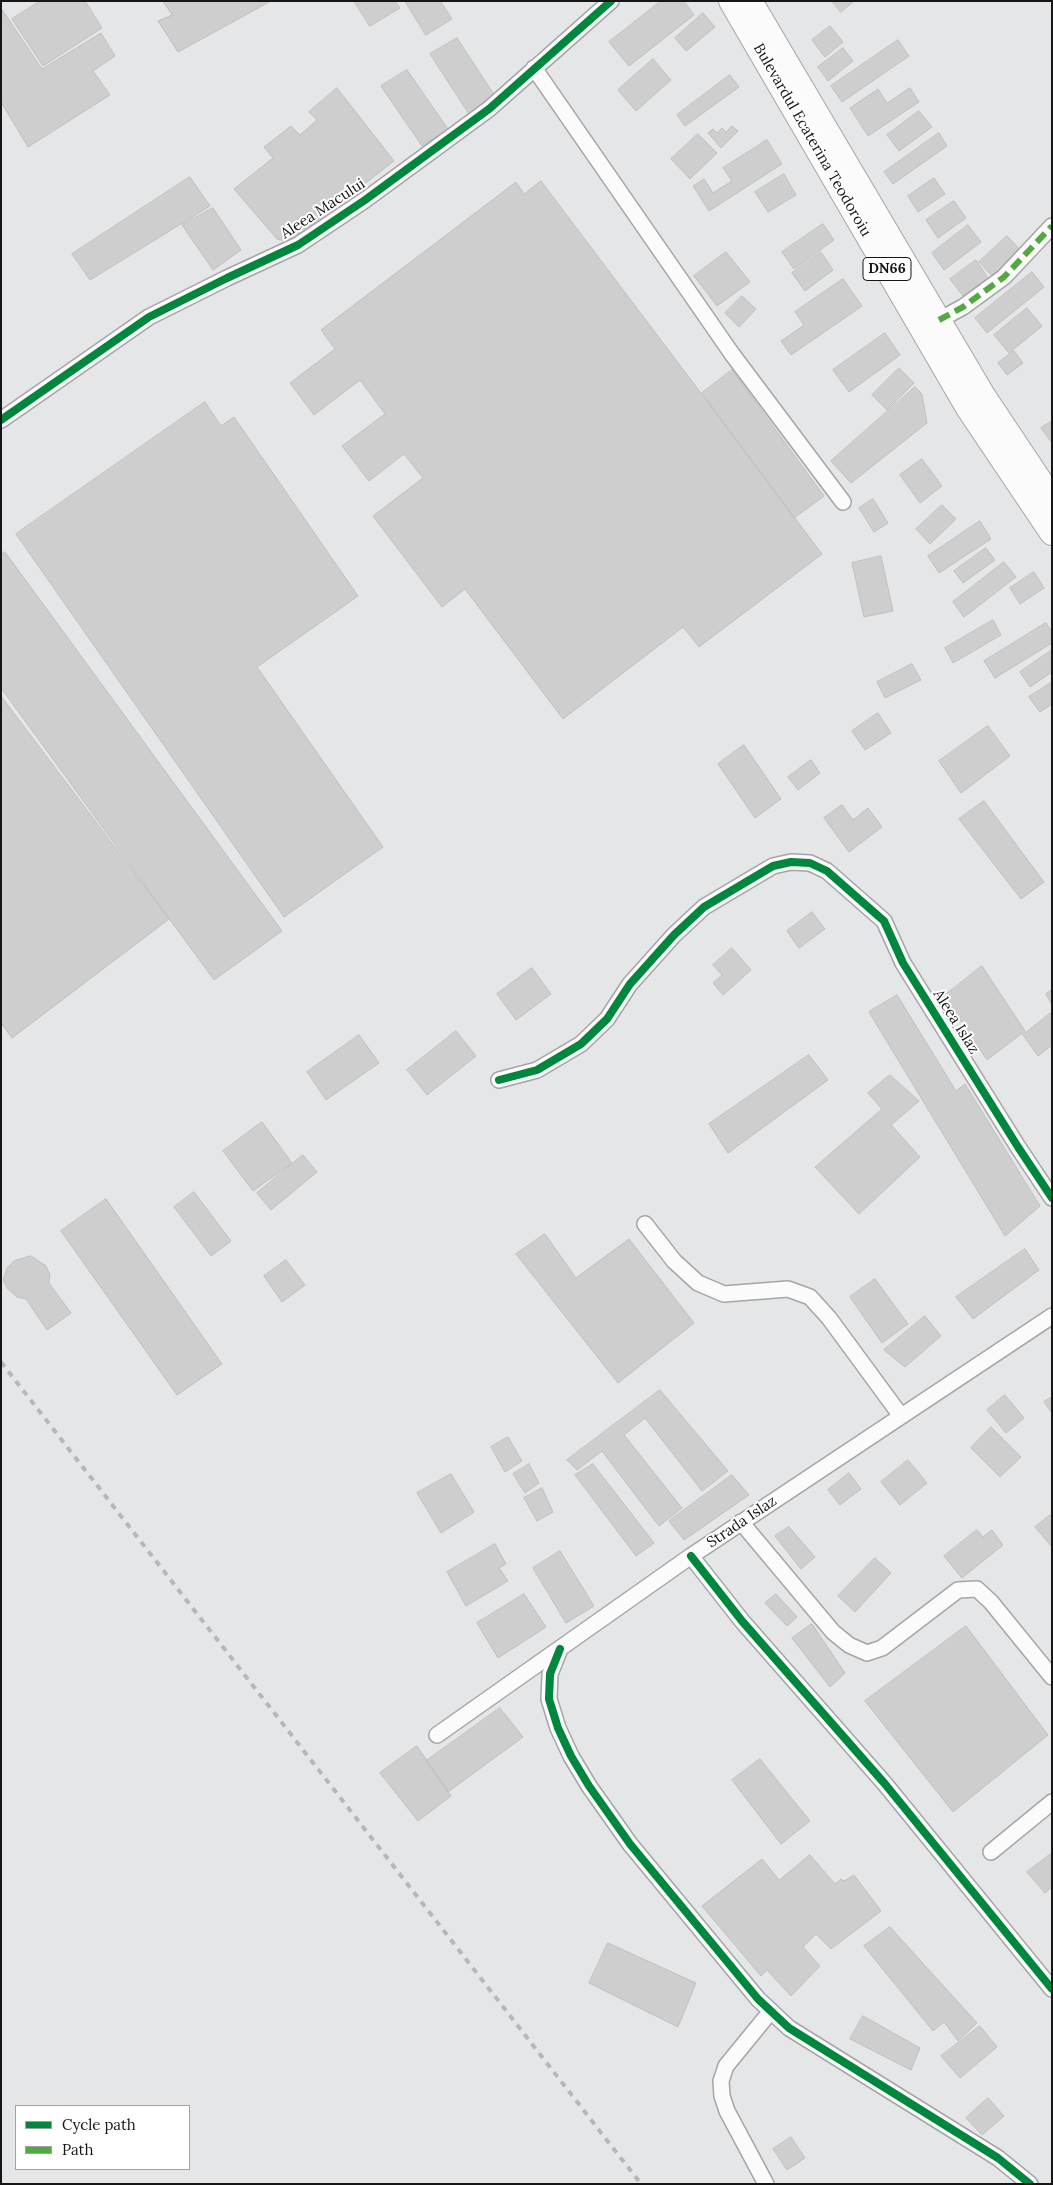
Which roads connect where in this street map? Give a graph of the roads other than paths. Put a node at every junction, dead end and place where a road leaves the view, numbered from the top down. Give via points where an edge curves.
1 (610, 1) edge
2 (731, 1) edge
3 (750, 1) edge
4 (534, 68) junction
5 (1052, 226) edge
6 (939, 320) junction
7 (976, 402) junction
8 (1, 420) edge
9 (1052, 499) edge
10 (843, 502) dead end
11 (1052, 533) edge
12 (499, 1080) dead end
13 (1052, 1198) edge
14 (645, 1224) dead end
15 (1052, 1316) edge
16 (901, 1416) junction
17 (742, 1522) junction
18 (691, 1556) junction
19 (560, 1649) junction
20 (1052, 1677) edge
21 (437, 1735) dead end
22 (1052, 1802) edge
23 (991, 1852) dead end
24 (1052, 1989) edge
25 (771, 2011) junction
26 (766, 2184) edge
27 (1030, 2184) edge

1 - 4 street, Aleea Macului
2 - 7 main road, Bulevardul Ecaterina Teodoroiu / DN66
3 - 6 main road, Bulevardul Ecaterina Teodoroiu
4 - 8 street, Aleea Macului via 489,109 298,245 149,317
4 - 10 street via 732,354
5 - 6 street via 1004,277
6 - 7 main road, Bulevardul Ecaterina Teodoroiu
7 - 9 main road, Bulevardul Ecaterina Teodoroiu
7 - 11 main road, Bulevardul Ecaterina Teodoroiu / DN66
12 - 13 street, Aleea Islaz via 537,1070 581,1044 606,1019 630,984 704,907 773,866 791,862 810,863 827,870 884,921 903,963
14 - 16 street via 674,1261 698,1283 724,1294 788,1289 810,1297
15 - 16 street, Strada Islaz
16 - 17 street, Strada Islaz
17 - 18 street, Strada Islaz
17 - 20 street via 849,1646 868,1653 882,1648 958,1590 977,1589
18 - 19 street, Strada Islaz
18 - 24 street via 742,1621 885,1784
19 - 21 street, Strada Islaz
19 - 25 street via 550,1674 549,1699 571,1756 630,1844
22 - 23 street
25 - 26 street via 726,2066 721,2082 727,2111
25 - 27 street via 789,2028 998,2158

